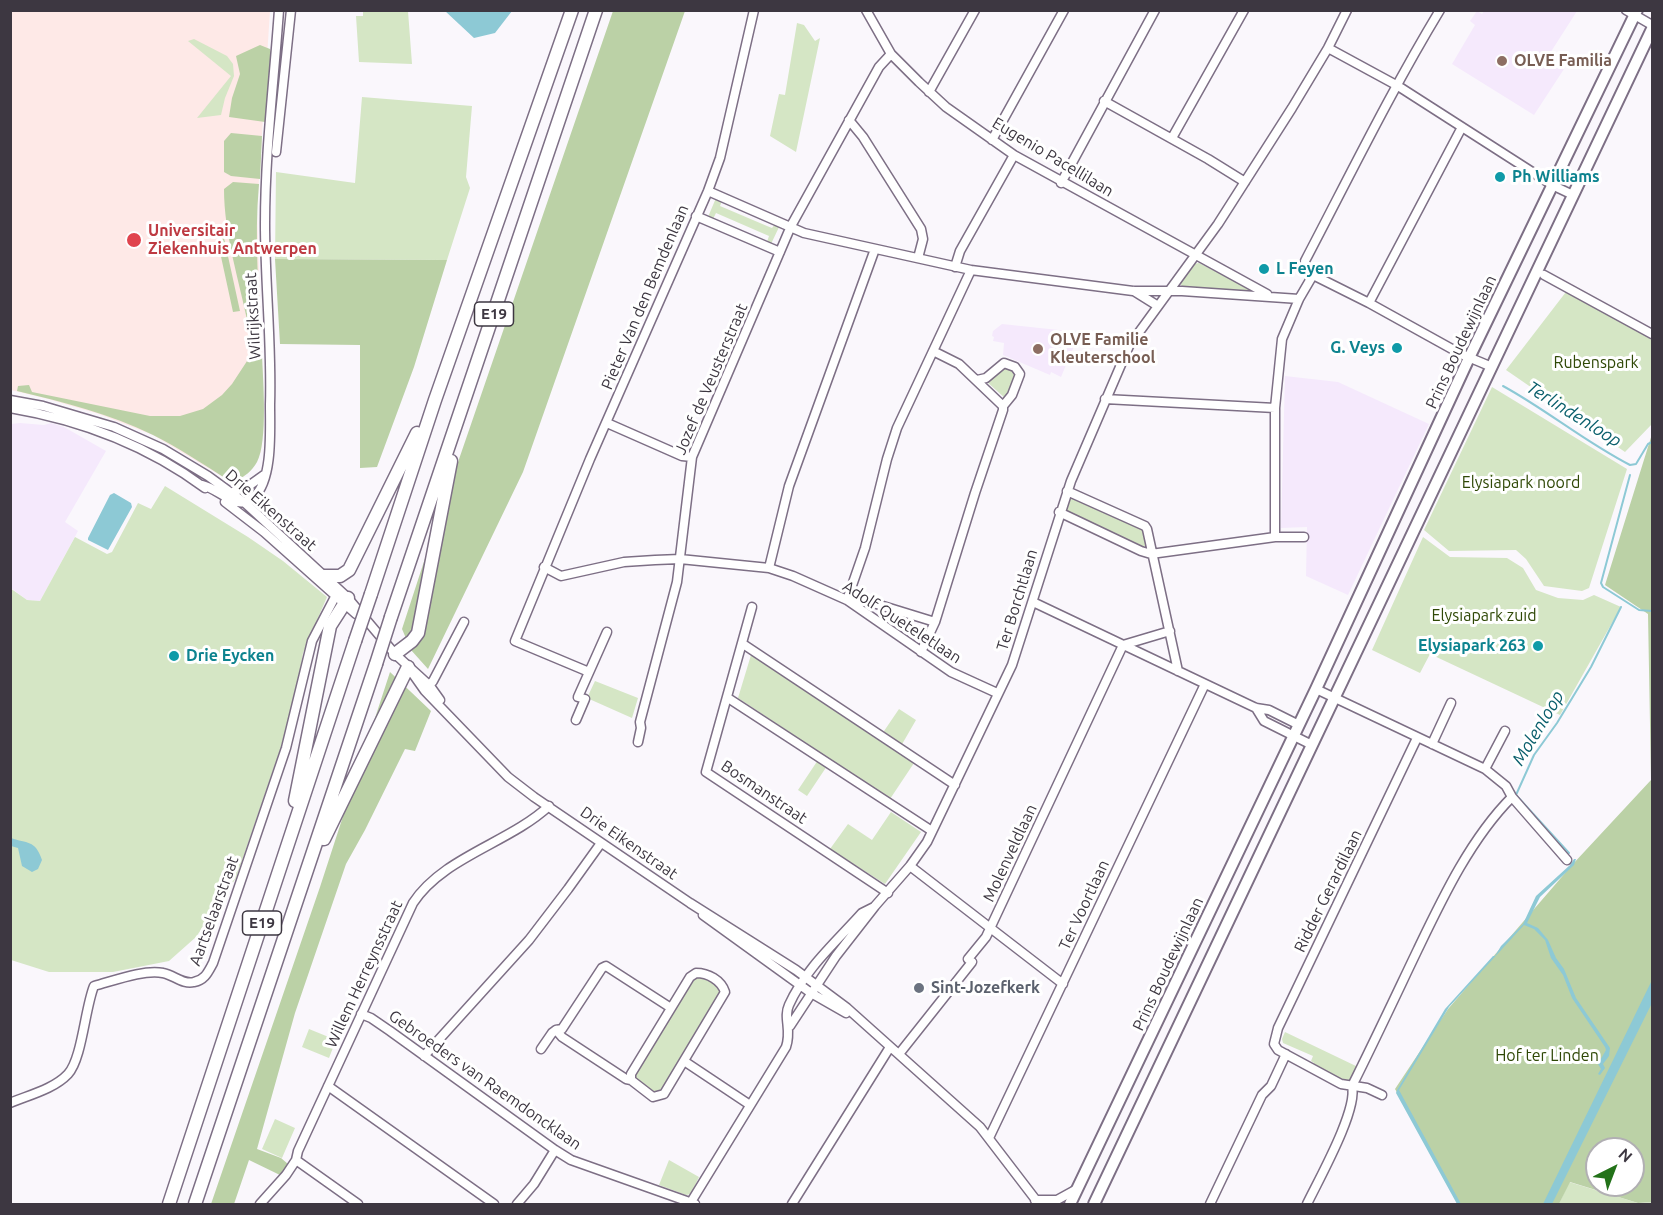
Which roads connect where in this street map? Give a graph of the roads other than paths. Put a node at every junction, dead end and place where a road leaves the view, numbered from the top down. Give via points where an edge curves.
1 (279, 10) edge
2 (291, 10) edge
3 (572, 10) edge
4 (596, 10) edge
5 (754, 10) edge
6 (866, 10) edge
7 (975, 10) edge
8 (1064, 10) edge
9 (1155, 10) edge
10 (1244, 10) edge
11 (1347, 10) edge
12 (1436, 12) edge
13 (1633, 12) edge
14 (1653, 27) edge
15 (1328, 48) junction
16 (891, 54) junction
17 (1398, 86) junction
18 (929, 92) junction
19 (1104, 101) junction
20 (849, 120) junction
21 (1462, 127) junction
22 (273, 134) junction
23 (1172, 138) junction
24 (992, 140) junction
25 (276, 152) dead end
26 (1014, 155) junction
27 (1245, 182) junction
28 (1061, 183) junction
29 (1554, 186) junction
30 (708, 191) junction
31 (1573, 195) junction
32 (696, 216) junction
33 (791, 226) junction
34 (875, 249) junction
35 (780, 252) junction
36 (1195, 255) junction
37 (918, 258) junction
38 (955, 267) junction
39 (971, 270) junction
40 (1313, 275) junction
41 (1544, 275) dead end
42 (1133, 291) junction
43 (1168, 292) junction
44 (1270, 295) junction
45 (1299, 299) junction
46 (1369, 303) junction
47 (1158, 306) junction
48 (1653, 334) edge
49 (933, 351) junction
50 (1469, 358) junction
51 (1492, 367) junction
52 (977, 380) junction
53 (1105, 399) junction
54 (10, 400) edge
55 (435, 400) junction
56 (1003, 406) junction
57 (10, 408) edge
58 (1275, 408) junction
59 (607, 423) junction
60 (91, 424) junction
61 (453, 437) junction
62 (692, 457) junction
63 (264, 475) junction
64 (202, 485) junction
65 (1067, 491) junction
66 (231, 493) junction
67 (257, 494) junction
68 (245, 503) junction
69 (1059, 512) junction
70 (261, 518) junction
71 (1275, 537) junction
72 (1304, 537) dead end
73 (1151, 554) junction
74 (680, 559) junction
75 (544, 567) junction
76 (769, 568) junction
77 (324, 576) junction
78 (343, 599) junction
79 (847, 600) junction
80 (1033, 602) junction
81 (752, 607) dead end
82 (464, 622) dead end
83 (935, 622) junction
84 (1170, 631) junction
85 (607, 632) dead end
86 (743, 644) junction
87 (1123, 645) junction
88 (921, 652) junction
89 (395, 654) junction
90 (408, 668) junction
91 (1178, 671) junction
92 (589, 672) junction
93 (1205, 684) junction
94 (428, 688) junction
95 (1316, 688) junction
96 (998, 693) junction
97 (1336, 697) junction
98 (728, 698) junction
99 (1451, 703) dead end
100 (1256, 708) junction
101 (576, 720) dead end
102 (1299, 725) junction
103 (1505, 731) dead end
104 (1291, 735) junction
105 (1417, 738) junction
106 (638, 742) dead end
107 (1432, 744) junction
108 (1312, 745) junction
109 (1485, 769) junction
110 (955, 785) junction
111 (1512, 797) junction
112 (549, 806) junction
113 (932, 831) junction
114 (600, 843) junction
115 (285, 852) junction
116 (1567, 860) dead end
117 (910, 866) junction
118 (308, 869) junction
119 (888, 892) junction
120 (690, 903) junction
121 (875, 906) junction
122 (991, 928) junction
123 (806, 977) junction
124 (816, 984) junction
125 (1063, 984) junction
126 (801, 986) junction
127 (811, 993) junction
128 (671, 1008) junction
129 (361, 1014) junction
130 (854, 1016) junction
131 (790, 1026) junction
132 (556, 1030) junction
133 (890, 1047) junction
134 (541, 1049) dead end
135 (899, 1054) junction
136 (1286, 1054) junction
137 (424, 1056) junction
138 (684, 1061) junction
139 (631, 1080) junction
140 (328, 1086) junction
141 (1352, 1086) junction
142 (1382, 1095) dead end
143 (10, 1103) edge
144 (750, 1105) junction
145 (989, 1138) junction
146 (555, 1150) junction
147 (296, 1160) junction
148 (1073, 1200) edge
149 (1037, 1202) edge
150 (693, 1203) edge
151 (169, 1204) edge
152 (195, 1204) edge
153 (261, 1204) edge
154 (358, 1204) edge
155 (494, 1204) edge
156 (517, 1204) edge
157 (792, 1204) edge
158 (1094, 1204) edge
159 (1210, 1204) edge
160 (1307, 1204) edge

1 - 22 street, Wilrijkstraat
2 - 22 street, Wilrijkstraat
3 - 55 highway, E19
4 - 61 highway, E19
5 - 30 street, Pieter Van den Bemdenlaan via 720,158
6 - 16 street, Eugenio Pacellilaan
7 - 18 street
8 - 24 street
9 - 19 street
10 - 23 street
11 - 15 street, Ter Borchtlaan
12 - 17 street
13 - 14 street
13 - 29 main road, Prins Boudewijnlaan
14 - 31 main road
15 - 17 street
15 - 27 street, Ter Borchtlaan
16 - 18 street, Eugenio Pacellilaan
16 - 20 street, Jozef de Veusterstraat via 879,67
17 - 21 street
17 - 40 street via 1305,261 1307,271
18 - 24 street, Eugenio Pacellilaan
19 - 23 street
19 - 28 street
20 - 33 street, Jozef de Veusterstraat
20 - 37 street via 921,229 923,239
21 - 29 street
21 - 46 street
22 - 25 street, Wilrijkstraat
22 - 63 street, Wilrijkstraat via 265,224 270,405 269,460
23 - 27 street
24 - 26 street, Eugenio Pacellilaan
26 - 28 street, Eugenio Pacellilaan
26 - 38 street via 960,251
27 - 36 street, Ter Borchtlaan
28 - 36 street, Eugenio Pacellilaan
29 - 31 street
29 - 50 main road, Prins Boudewijnlaan
30 - 32 street, Pieter Van den Bemdenlaan
30 - 33 street
31 - 51 main road
32 - 35 street
32 - 59 street, Pieter Van den Bemdenlaan
33 - 34 street via 804,233
33 - 35 street, Jozef de Veusterstraat
34 - 37 street
34 - 76 street via 789,486
35 - 62 street, Jozef de Veusterstraat
36 - 43 street, Ter Borchtlaan
36 - 44 street, Eugenio Pacellilaan
37 - 38 street
38 - 39 street
39 - 42 street
39 - 49 street
40 - 45 street
40 - 46 street
41 - 48 street
42 - 43 street
42 - 47 street
43 - 44 street
43 - 47 street, Ter Borchtlaan
44 - 45 street
45 - 58 street via 1282,339
46 - 50 street
47 - 53 street, Ter Borchtlaan via 1129,346
49 - 52 street via 959,364
49 - 79 street via 890,448 865,548
50 - 51 street
50 - 95 main road, Prins Boudewijnlaan
51 - 97 main road
52 - 56 street
52 - 56 street via 986,378 1004,363 1018,370 1012,395
53 - 58 street
53 - 65 street, Ter Borchtlaan
54 - 60 street, Drie Eikenstraat via 43,406
55 - 77 highway via 349,570 340,576
55 - 115 highway, E19, bridge
56 - 83 street
57 - 60 street, Drie Eikenstraat
58 - 71 street
59 - 62 street
59 - 75 street, Pieter Van den Bemdenlaan
60 - 64 street, Drie Eikenstraat via 153,454
60 - 66 street, Drie Eikenstraat via 129,434 163,449
61 - 89 highway via 418,633
61 - 118 highway, E19, bridge
62 - 74 street, Jozef de Veusterstraat
63 - 66 street
63 - 67 street, Wilrijkstraat
64 - 68 street via 236,503
64 - 78 street, Drie Eikenstraat
65 - 69 street, Ter Borchtlaan
65 - 73 street via 1145,526
66 - 68 street, Drie Eikenstraat
67 - 68 street
67 - 70 street, Wilrijkstraat via 256,510
68 - 70 street, Drie Eikenstraat
69 - 73 street
69 - 80 street, Ter Borchtlaan
70 - 77 street, Drie Eikenstraat
71 - 72 street
71 - 73 street
73 - 84 street
74 - 75 street, Adolf Queteletlaan via 624,562 561,576
74 - 76 street, Adolf Queteletlaan
74 - 106 street, Jozef de Veusterstraat
75 - 92 street, Pieter Van den Bemdenlaan via 515,641
76 - 79 street, Adolf Queteletlaan
77 - 78 street, Drie Eikenstraat
78 - 89 street, Drie Eikenstraat
78 - 115 highway via 330,626
78 - 143 street, Aartselaarstraat via 312,641 286,748 205,978 192,983 151,972 94,986 87,1001 76,1061 68,1074
79 - 83 street via 870,602
79 - 88 street, Adolf Queteletlaan
80 - 87 street
80 - 96 street, Ter Borchtlaan via 1012,665
81 - 86 street, Bosmanstraat
82 - 94 street
83 - 88 street
84 - 87 street
84 - 91 street
85 - 92 street
86 - 98 street, Bosmanstraat
86 - 110 street
87 - 91 street
87 - 122 street, Molenveldlaan
88 - 96 street, Adolf Queteletlaan via 951,672
89 - 90 street, Drie Eikenstraat
90 - 94 street, Drie Eikenstraat
90 - 118 highway
91 - 93 street
92 - 101 street via 578,697 585,699
93 - 100 street
93 - 125 street, Ter Voortlaan
94 - 112 street, Drie Eikenstraat via 508,777
95 - 97 street
95 - 102 main road, Prins Boudewijnlaan
96 - 110 street, Ter Borchtlaan
97 - 105 street
97 - 108 main road
98 - 113 street
98 - 119 street, Bosmanstraat via 706,772
99 - 107 street
100 - 102 street
100 - 104 street via 1264,721
102 - 104 main road, Prins Boudewijnlaan
103 - 109 street
104 - 108 street
104 - 148 main road, Prins Boudewijnlaan
105 - 107 street
105 - 136 street, Ridder Gerardilaan via 1278,1028 1274,1044
107 - 109 street
108 - 158 main road
109 - 111 street via 1506,786
110 - 113 street, Ter Borchtlaan
111 - 116 street
111 - 141 street via 1471,852 1438,908
112 - 114 street, Drie Eikenstraat
112 - 129 street, Willem Herreynsstraat via 422,889
113 - 117 street, Ter Borchtlaan
114 - 120 street, Drie Eikenstraat
114 - 137 street via 529,940
115 - 151 highway, E19
117 - 119 street, Ter Borchtlaan
117 - 122 street
118 - 152 highway, E19
119 - 121 street, Ter Borchtlaan
120 - 123 street, Drie Eikenstraat
120 - 126 street, Drie Eikenstraat via 715,926
121 - 123 street, Ter Borchtlaan via 862,913
121 - 124 street, Ter Borchtlaan
122 - 125 street
122 - 135 street, Molenveldlaan via 968,959 972,962
123 - 124 street, Drie Eikenstraat
123 - 126 street, Ter Borchtlaan
124 - 127 street, Ter Borchtlaan
124 - 130 street, Drie Eikenstraat
125 - 145 street, Ter Voortlaan
126 - 127 street, Drie Eikenstraat
126 - 131 street, Ter Borchtlaan via 787,1011
127 - 130 street, Drie Eikenstraat
127 - 131 street, Ter Borchtlaan
128 - 132 street via 606,966 562,1029
128 - 138 street via 696,973 705,973 723,986 725,992
128 - 139 street
129 - 137 street, Gebroeders van Raemdoncklaan
129 - 140 street, Willem Herreynsstraat
130 - 133 street, Drie Eikenstraat
131 - 144 street via 786,1047
132 - 134 street
132 - 139 street
133 - 135 street, Drie Eikenstraat
133 - 157 street
135 - 145 street, Drie Eikenstraat
136 - 141 street
136 - 159 street
137 - 146 street, Gebroeders van Raemdoncklaan
138 - 139 street via 664,1094 653,1097
138 - 144 street
140 - 147 street, Willem Herreynsstraat
140 - 155 street
141 - 142 street
141 - 160 street via 1346,1123
144 - 150 street
145 - 149 street, Drie Eikenstraat
146 - 150 street, Gebroeders van Raemdoncklaan via 591,1168
146 - 156 street
147 - 153 street, Willem Herreynsstraat
147 - 154 street
148 - 149 street

